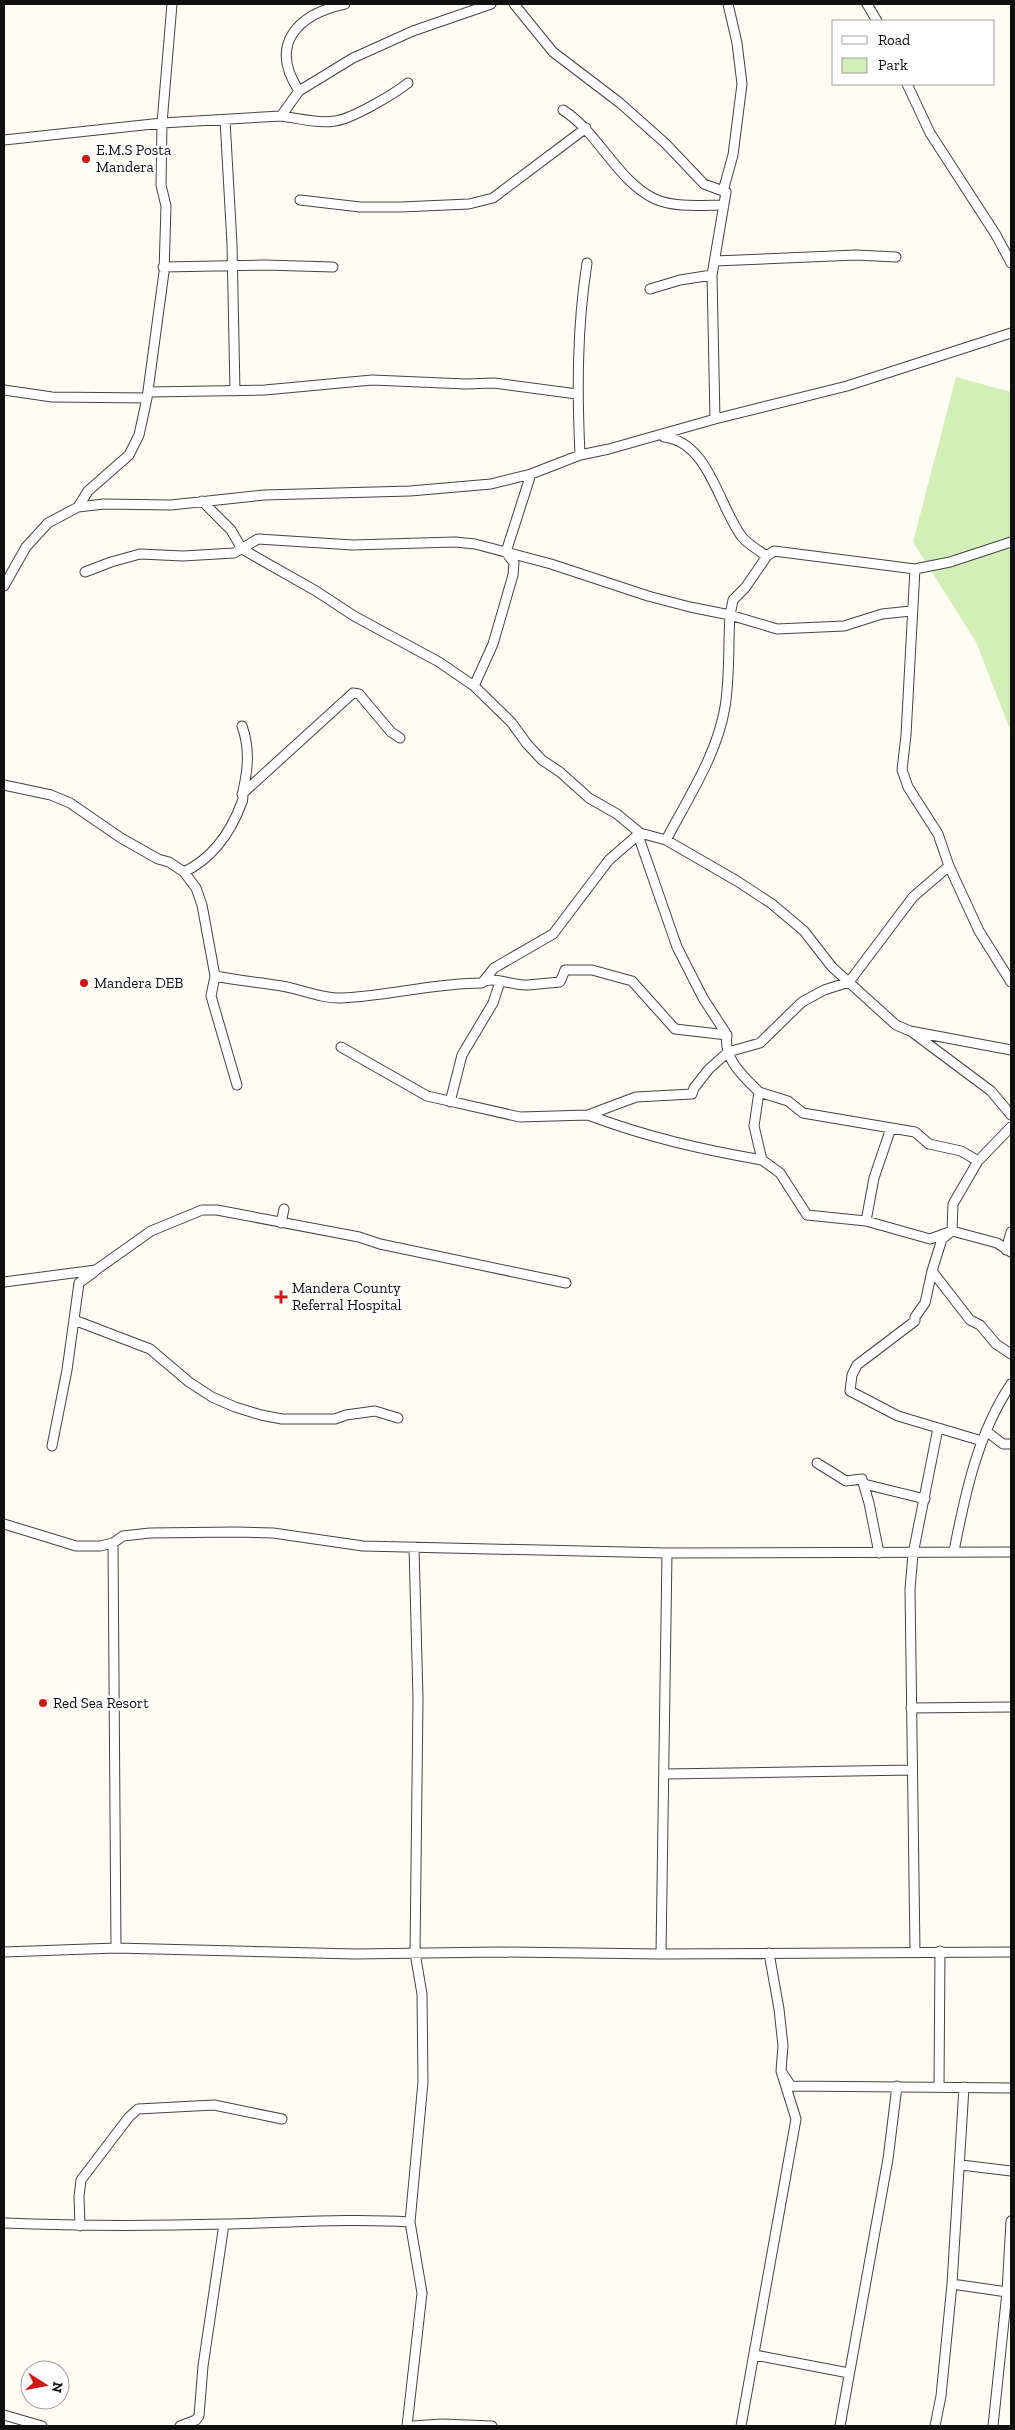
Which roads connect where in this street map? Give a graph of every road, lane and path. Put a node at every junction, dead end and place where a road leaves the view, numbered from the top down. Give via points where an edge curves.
1 (172, 4) edge
2 (345, 4) edge
3 (490, 4) edge
4 (514, 4) edge
5 (728, 4) edge
6 (867, 4) edge
7 (875, 20) edge
8 (408, 83) dead end
9 (907, 85) edge
10 (299, 91) junction
11 (563, 110) dead end
12 (281, 116) junction
13 (225, 120) junction
14 (162, 123) junction
15 (586, 128) junction
16 (4, 140) edge
17 (723, 191) junction
18 (300, 200) dead end
19 (724, 205) junction
20 (896, 257) dead end
21 (715, 261) junction
22 (587, 263) dead end
23 (1011, 263) edge
24 (232, 265) junction
25 (164, 267) junction
26 (333, 267) dead end
27 (712, 275) junction
28 (650, 289) dead end
29 (1011, 333) edge
30 (4, 390) edge
31 (235, 391) junction
32 (577, 394) junction
33 (147, 395) junction
34 (715, 419) junction
35 (659, 436) junction
36 (580, 455) junction
37 (531, 474) junction
38 (202, 501) junction
39 (78, 507) junction
40 (1011, 542) edge
41 (242, 549) junction
42 (506, 552) junction
43 (767, 556) junction
44 (915, 569) junction
45 (85, 572) dead end
46 (4, 586) edge
47 (911, 612) junction
48 (730, 615) junction
49 (474, 686) junction
50 (242, 726) dead end
51 (400, 738) dead end
52 (4, 785) edge
53 (242, 794) junction
54 (639, 834) junction
55 (666, 840) junction
56 (949, 866) junction
57 (184, 872) junction
58 (215, 976) junction
59 (482, 982) junction
60 (500, 982) junction
61 (849, 982) junction
62 (1011, 982) edge
63 (910, 1030) junction
64 (727, 1035) junction
65 (341, 1047) dead end
66 (1011, 1050) edge
67 (728, 1052) junction
68 (237, 1085) dead end
69 (759, 1092) junction
70 (450, 1102) junction
71 (588, 1114) junction
72 (1011, 1115) edge
73 (1011, 1127) edge
74 (891, 1128) junction
75 (762, 1160) junction
76 (978, 1162) junction
77 (284, 1209) dead end
78 (866, 1221) junction
79 (281, 1222) junction
80 (952, 1231) junction
81 (1011, 1232) edge
82 (1009, 1251) edge
83 (96, 1270) junction
84 (932, 1271) junction
85 (4, 1282) edge
86 (566, 1283) dead end
87 (74, 1320) junction
88 (1011, 1354) edge
89 (1011, 1384) edge
90 (398, 1418) dead end
91 (938, 1428) junction
92 (986, 1431) junction
93 (982, 1441) junction
94 (1011, 1444) edge
95 (52, 1446) dead end
96 (817, 1464) dead end
97 (864, 1484) junction
98 (925, 1498) junction
99 (4, 1524) edge
100 (113, 1543) junction
101 (414, 1547) junction
102 (954, 1552) junction
103 (1011, 1552) edge
104 (667, 1553) junction
105 (879, 1553) junction
106 (913, 1554) junction
107 (1011, 1707) edge
108 (911, 1708) junction
109 (912, 1770) junction
110 (665, 1774) junction
111 (116, 1948) junction
112 (915, 1951) junction
113 (4, 1952) edge
114 (940, 1952) junction
115 (1011, 1952) edge
116 (415, 1953) junction
117 (769, 1953) junction
118 (661, 1954) junction
119 (1011, 1957) edge
120 (781, 2071) junction
121 (897, 2086) junction
122 (939, 2086) junction
123 (964, 2087) junction
124 (1011, 2088) edge
125 (282, 2119) dead end
126 (960, 2165) junction
127 (1011, 2171) edge
128 (1011, 2221) edge
129 (410, 2222) junction
130 (4, 2223) edge
131 (224, 2224) junction
132 (80, 2226) junction
133 (952, 2284) junction
134 (1007, 2292) junction
135 (1008, 2315) edge
136 (754, 2355) junction
137 (849, 2373) junction
138 (4, 2415) edge
139 (42, 2426) edge
140 (180, 2426) edge
141 (407, 2426) edge
142 (413, 2426) edge
143 (492, 2426) edge
144 (741, 2426) edge
145 (840, 2426) edge
146 (935, 2426) edge
147 (993, 2426) edge

1 - 14 street
2 - 10 street via 303,20 293,31 286,53 292,80
3 - 10 street via 384,43
4 - 17 street via 554,52 620,103 704,184
5 - 17 street via 742,84 733,155
6 - 7 street
8 - 12 street via 374,105 338,121
9 - 23 street via 930,133
10 - 12 street
11 - 15 street
12 - 13 street
13 - 14 street
13 - 24 street
14 - 16 street
14 - 25 street via 162,185 166,206
15 - 18 street via 505,190 485,200 469,204 401,207 360,207
15 - 19 street via 623,173 655,199 671,203
17 - 19 street via 726,192
19 - 21 street
20 - 21 street via 856,255
21 - 27 street
22 - 32 street via 580,307
24 - 25 street
24 - 26 street
24 - 31 street
25 - 33 street
27 - 28 street
27 - 34 street
29 - 34 street via 847,386
30 - 33 street via 52,397
31 - 32 street via 372,380 509,384
31 - 33 street
32 - 36 street
33 - 39 street via 139,436 132,451 88,491
34 - 35 street
35 - 36 street
35 - 43 street via 684,442 698,456 743,538
36 - 37 street
37 - 38 street via 491,484 410,491 293,493
37 - 42 street
38 - 39 street
38 - 41 street via 231,530
39 - 46 street via 48,524 31,541
40 - 44 street via 950,562
41 - 42 street via 258,539 353,545 455,542
41 - 45 street via 234,553 209,555 140,554
41 - 49 street
42 - 48 street via 648,596
42 - 49 street via 514,563 513,576 493,644
43 - 44 street via 774,551
43 - 48 street via 733,600
44 - 47 street
47 - 48 street via 882,614 844,626 777,629
47 - 56 street via 912,642 902,770 908,787 938,834
48 - 55 street via 725,707 717,736 712,753
49 - 54 street via 511,722 542,760 589,798 617,814
50 - 53 street via 248,746
51 - 53 street via 390,732 359,694 353,693
52 - 57 street via 51,795 70,803 121,838
53 - 57 street via 244,801 220,844 198,865
54 - 55 street
54 - 59 street via 609,860 553,934 494,968
54 - 64 street via 680,956
55 - 61 street via 772,904 804,931 832,967
56 - 61 street via 913,897
56 - 62 street via 978,931
57 - 58 street via 196,888 202,905
58 - 59 street via 339,998 378,996 449,983
58 - 68 street via 212,996
59 - 60 street via 488,979
60 - 64 street via 546,984 560,982 565,970 592,970 632,981 674,1029
60 - 70 street via 493,1003 462,1055
61 - 63 street via 896,1025
61 - 67 street via 802,1002 760,1042
63 - 66 street
63 - 72 street via 991,1091
64 - 67 street via 725,1046
65 - 70 street via 413,1089
67 - 69 street via 737,1070
67 - 71 street via 708,1069 692,1094 636,1098
69 - 74 street via 788,1101 803,1113
69 - 75 street via 754,1126
70 - 71 street via 520,1117
71 - 75 street via 636,1133
73 - 76 street
74 - 76 street via 915,1132 929,1144 961,1151
74 - 78 street via 874,1178
75 - 78 street via 780,1173 807,1215
76 - 80 street via 953,1204
77 - 79 street
78 - 80 street via 930,1239
79 - 83 street via 202,1210 151,1231
79 - 86 street
80 - 82 street via 997,1243
80 - 84 street via 942,1239
81 - 82 street
83 - 85 street
83 - 87 street via 79,1282
84 - 88 street via 970,1320 980,1325 996,1344
84 - 91 street via 925,1303 915,1321 857,1365 850,1391 886,1411
87 - 90 street via 150,1348 189,1382 212,1397 244,1410 282,1419 335,1419 375,1411
87 - 95 street
89 - 92 street
91 - 93 street
91 - 98 street
92 - 93 street
92 - 94 street via 1003,1444
93 - 102 street
96 - 97 street via 846,1481 862,1479
97 - 98 street
97 - 105 street
98 - 106 street
99 - 100 street via 76,1546
100 - 101 street via 123,1536 150,1533 245,1532 363,1546
100 - 111 street
101 - 104 street
101 - 116 street via 418,1699
102 - 103 street
102 - 106 street
104 - 105 street
104 - 110 street
105 - 106 street
106 - 108 street
107 - 108 street
108 - 109 street
109 - 110 street
109 - 112 street
110 - 118 street
111 - 113 street
111 - 116 street
112 - 114 street
112 - 117 street
114 - 115 street
114 - 122 street
115 - 119 street
116 - 118 street
116 - 129 street via 422,1994 423,2082
117 - 118 street
117 - 120 street via 783,2046
120 - 121 street via 791,2086
120 - 136 street via 796,2119
121 - 122 street
121 - 137 street via 888,2159
122 - 123 street
123 - 124 street
123 - 126 street
125 - 132 street via 214,2105 138,2109 81,2180 78,2197
126 - 127 street
126 - 133 street
128 - 134 street
129 - 131 street via 364,2218
129 - 141 street via 422,2292
130 - 132 street
131 - 132 street
131 - 140 street via 199,2416
133 - 134 street
133 - 146 street
134 - 135 street
135 - 147 street
136 - 137 street
136 - 144 street
137 - 145 street
138 - 139 street
142 - 143 street

